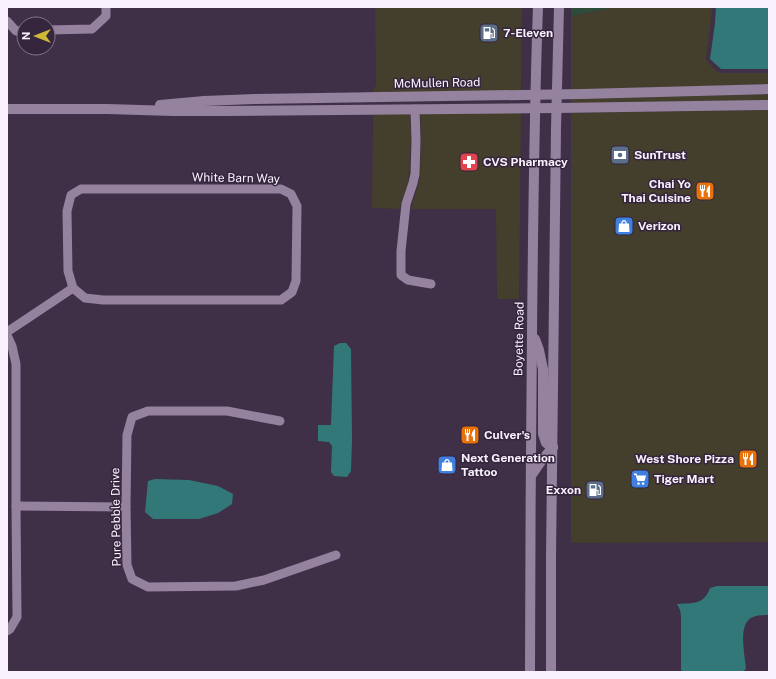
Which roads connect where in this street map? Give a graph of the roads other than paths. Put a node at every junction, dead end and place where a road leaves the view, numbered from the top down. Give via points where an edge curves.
1 (106, 7) edge
2 (538, 7) edge
3 (559, 7) edge
4 (7, 20) edge
5 (56, 30) edge
6 (16, 31) edge
7 (769, 89) edge
8 (536, 95) junction
9 (557, 95) junction
10 (769, 105) edge
11 (205, 106) junction
12 (536, 108) junction
13 (556, 108) junction
14 (7, 109) edge
15 (414, 109) junction
16 (431, 284) dead end
17 (73, 288) junction
18 (7, 332) edge
19 (532, 333) junction
20 (7, 335) edge
21 (12, 416) edge
22 (280, 420) dead end
23 (553, 447) junction
24 (531, 477) junction
25 (16, 506) junction
26 (126, 507) junction
27 (336, 555) dead end
28 (7, 631) edge
29 (530, 672) edge
30 (551, 672) edge

1 - 5 street via 106,16 92,29
2 - 8 main road, Boyette Road
3 - 9 main road
4 - 6 street
7 - 9 main road, McMullen Road
8 - 9 main road, McMullen Road
8 - 11 main road, McMullen Road via 255,99
8 - 12 main road, Boyette Road
9 - 13 main road
10 - 13 main road, McMullen Road
11 - 14 main road, McMullen Road
11 - 15 main road, McMullen Road
12 - 13 main road, McMullen Road
12 - 15 main road, McMullen Road
12 - 19 main road, Boyette Road
13 - 23 main road
15 - 16 street via 415,168 406,204 401,275 408,280
17 - 17 street, White Barn Way via 68,271 67,211 71,195 81,189 281,189 291,194 297,206 296,280 292,292 281,300 103,300 85,298
17 - 18 street
19 - 23 main road via 543,369 542,434 546,443
19 - 24 main road, Boyette Road
20 - 21 street via 16,364
21 - 25 street
22 - 26 street, Pure Pebble Drive via 227,411 148,411 132,417 127,435
23 - 24 main road
23 - 30 main road
24 - 29 main road, Boyette Road
25 - 26 street
25 - 28 street via 17,617
26 - 27 street, Pure Pebble Drive via 127,564 132,579 148,587 236,586 264,580

